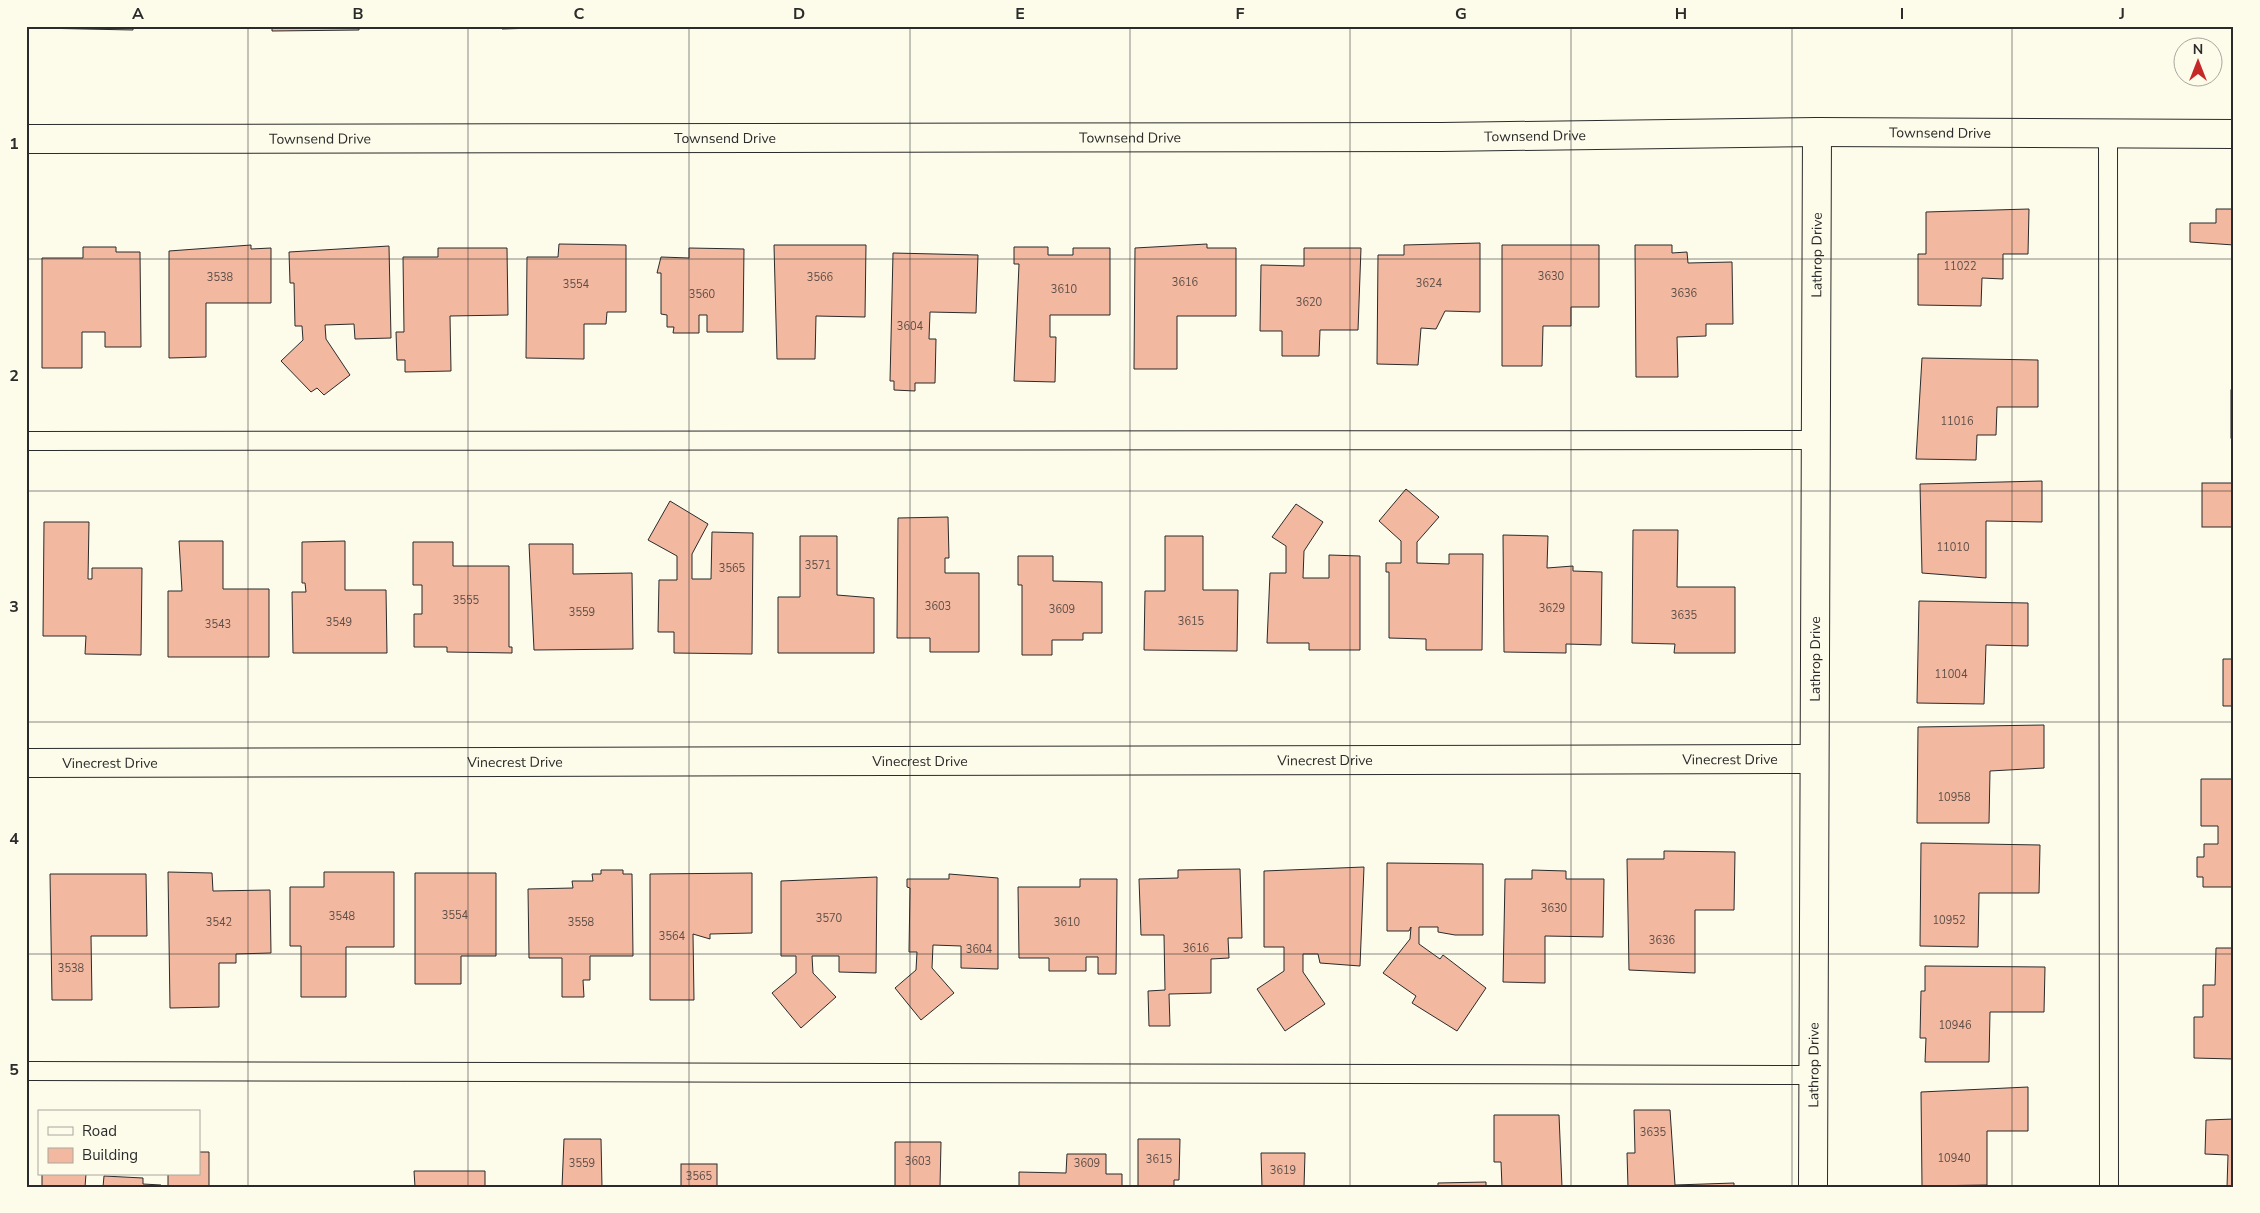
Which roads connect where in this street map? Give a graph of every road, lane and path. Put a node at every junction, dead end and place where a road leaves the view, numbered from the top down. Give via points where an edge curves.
1 (1817, 132) junction
2 (2108, 133) junction
3 (2234, 134) edge
4 (26, 139) edge
5 (1815, 440) junction
6 (26, 441) edge
7 (1813, 760) junction
8 (26, 763) edge
9 (26, 1071) edge
10 (1813, 1075) junction
11 (1813, 1187) edge
12 (2109, 1187) edge

1 - 2 street, Townsend Drive
1 - 4 street, Townsend Drive via 1431,137
1 - 5 street, Lathrop Drive
2 - 3 street, Townsend Drive
2 - 12 lane
5 - 6 lane
5 - 7 street, Lathrop Drive
7 - 8 street, Vinecrest Drive
7 - 10 street, Lathrop Drive
9 - 10 lane
10 - 11 street, Lathrop Drive

